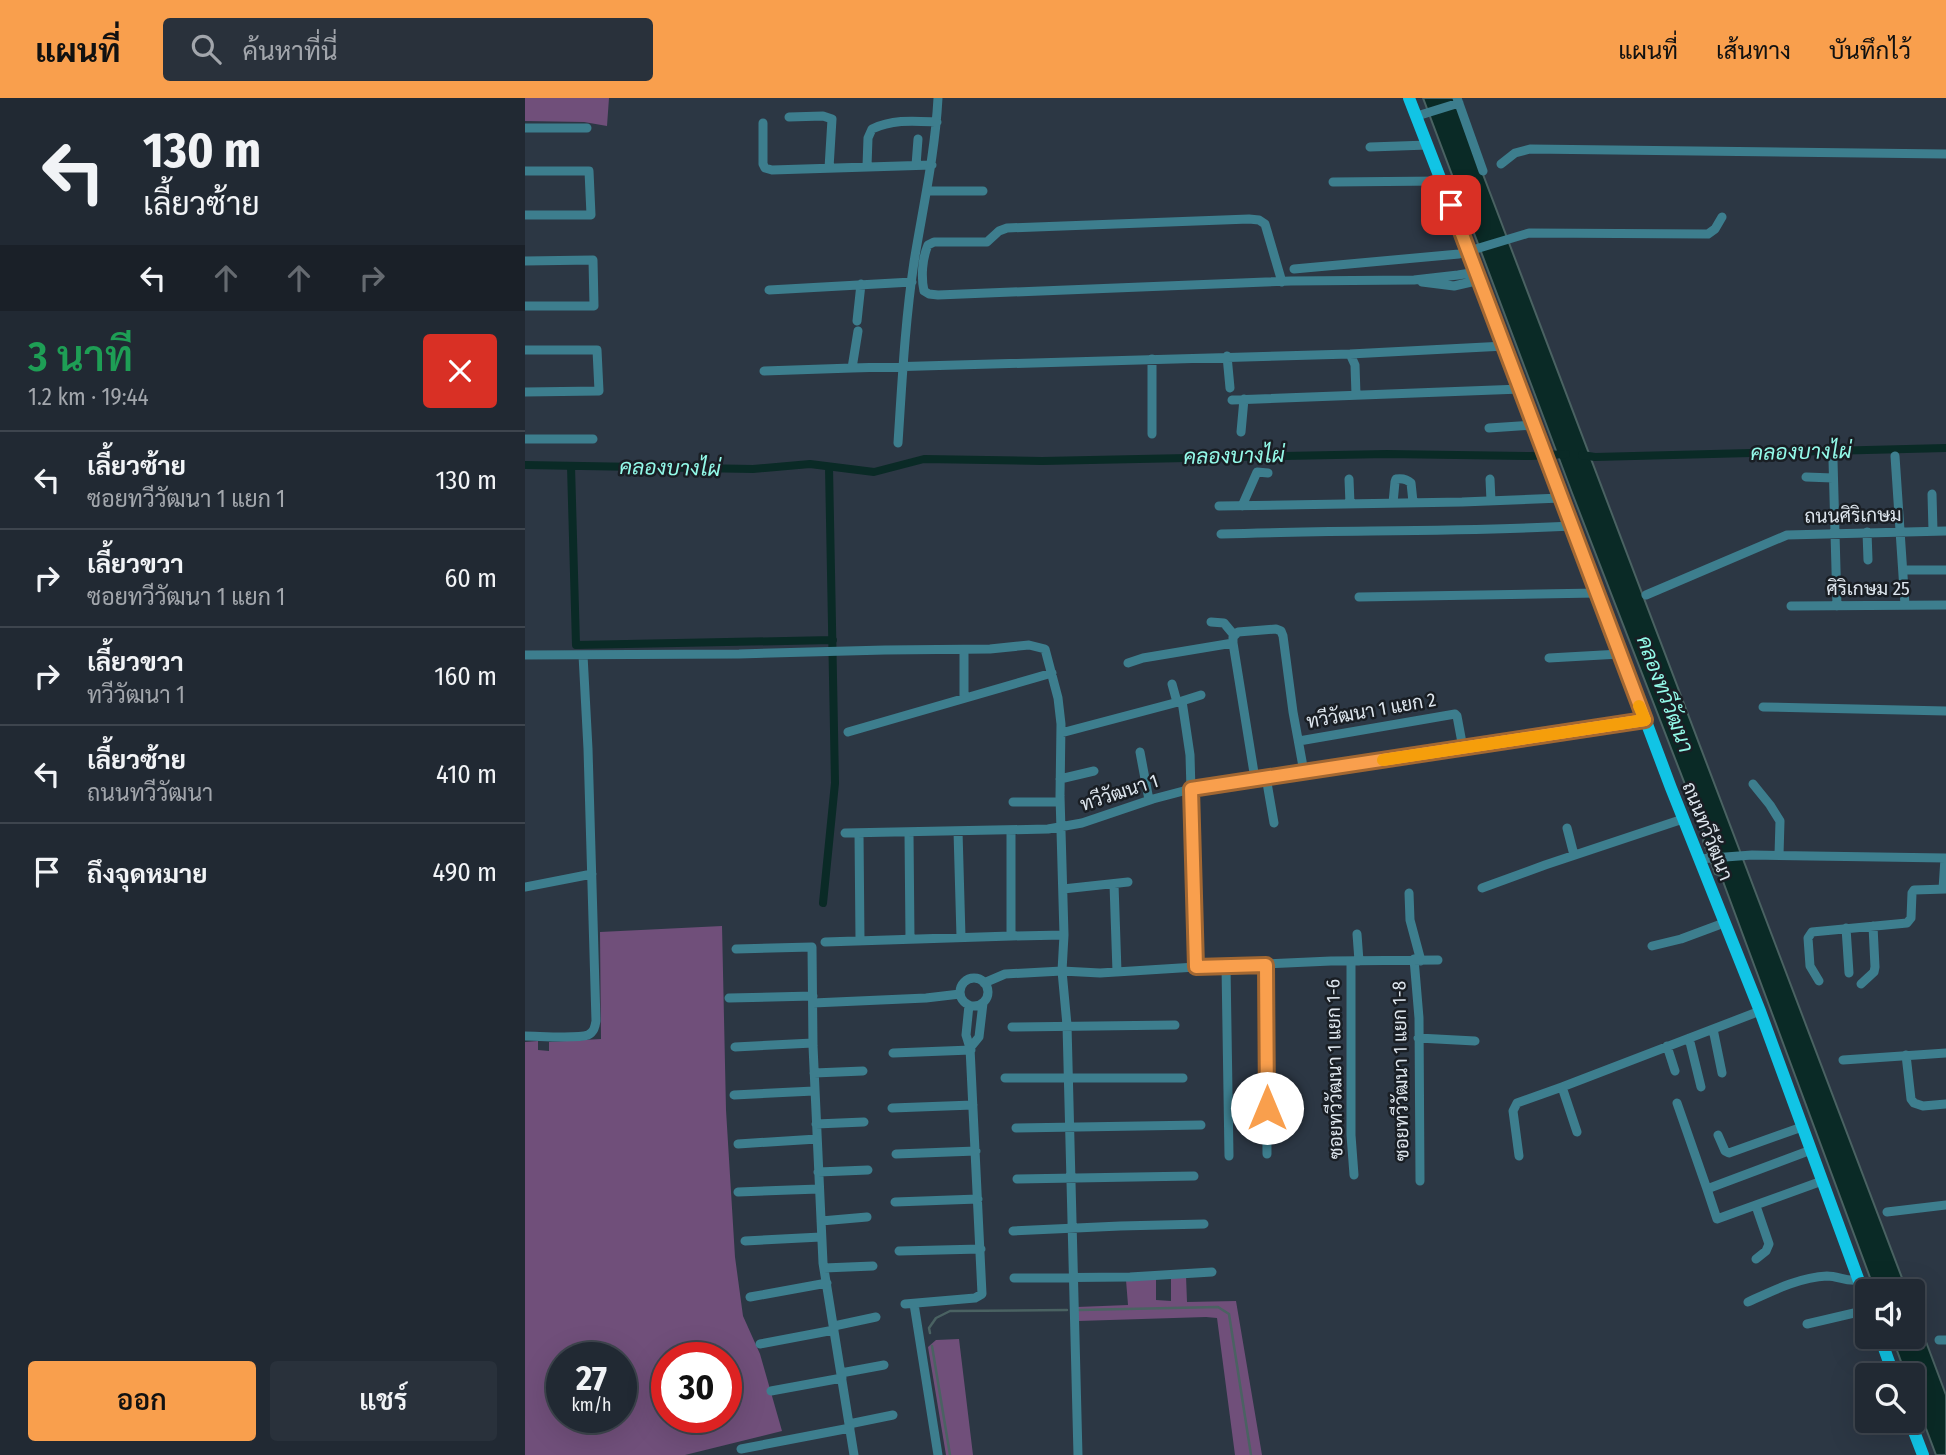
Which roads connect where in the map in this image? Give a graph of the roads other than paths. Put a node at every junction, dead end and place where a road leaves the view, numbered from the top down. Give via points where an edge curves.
1 (939, 98) edge
2 (1409, 98) edge
3 (1458, 101) edge
4 (1421, 114) junction
5 (789, 117) dead end
6 (937, 122) junction
7 (764, 123) dead end
8 (525, 128) edge
9 (587, 128) dead end
10 (918, 139) dead end
11 (1428, 145) junction
12 (1370, 147) dead end
13 (1946, 154) edge
14 (1501, 164) dead end
15 (916, 165) junction
16 (932, 165) junction
17 (867, 166) junction
18 (829, 168) junction
19 (1483, 171) dead end
20 (525, 172) edge
21 (1441, 181) junction
22 (1333, 182) dead end
23 (927, 191) junction
24 (983, 191) dead end
25 (525, 215) edge
26 (1722, 217) dead end
27 (1469, 252) junction
28 (525, 261) edge
29 (1294, 269) dead end
30 (1478, 276) junction
31 (912, 282) junction
32 (1282, 282) junction
33 (861, 284) junction
34 (768, 290) dead end
35 (525, 306) edge
36 (857, 321) dead end
37 (858, 331) dead end
38 (1505, 346) junction
39 (525, 350) edge
40 (1350, 354) junction
41 (1227, 356) junction
42 (1152, 359) junction
43 (903, 366) junction
44 (852, 368) junction
45 (764, 371) dead end
46 (1230, 388) dead end
47 (1521, 390) junction
48 (525, 392) edge
49 (1356, 395) junction
50 (1244, 399) junction
51 (1232, 400) dead end
52 (1534, 425) junction
53 (1489, 428) dead end
54 (1241, 432) dead end
55 (1152, 433) dead end
56 (525, 439) edge
57 (593, 439) dead end
58 (898, 443) dead end
59 (1895, 456) dead end
60 (1833, 460) dead end
61 (1268, 473) dead end
62 (1806, 477) dead end
63 (1349, 478) dead end
64 (1833, 478) junction
65 (1490, 479) dead end
66 (1932, 494) dead end
67 (1561, 498) junction
68 (1491, 501) junction
69 (1413, 502) junction
70 (1393, 503) junction
71 (1350, 504) junction
72 (1219, 506) dead end
73 (1241, 506) junction
74 (1572, 526) junction
75 (1933, 531) junction
76 (1946, 531) edge
77 (1900, 532) junction
78 (1835, 533) junction
79 (1867, 533) junction
80 (1221, 534) dead end
81 (1868, 559) dead end
82 (1903, 570) junction
83 (1946, 570) edge
84 (1597, 593) junction
85 (1646, 595) dead end
86 (1359, 597) dead end
87 (1905, 605) junction
88 (1946, 605) edge
89 (1791, 606) dead end
90 (1837, 606) junction
91 (1211, 622) dead end
92 (1234, 639) junction
93 (964, 649) junction
94 (1620, 654) junction
95 (525, 655) edge
96 (583, 655) junction
97 (1549, 658) dead end
98 (1128, 663) dead end
99 (1052, 673) junction
100 (1172, 684) dead end
101 (1201, 695) dead end
102 (964, 698) junction
103 (1179, 702) junction
104 (1763, 707) dead end
105 (1946, 711) edge
106 (1645, 720) junction
107 (848, 732) dead end
108 (1061, 733) junction
109 (1299, 741) junction
110 (1462, 748) junction
111 (1140, 752) dead end
112 (1094, 771) dead end
113 (1304, 772) junction
114 (1266, 777) junction
115 (1060, 779) junction
116 (1255, 779) junction
117 (1753, 784) dead end
118 (1191, 789) junction
119 (1149, 800) junction
120 (1013, 802) dead end
121 (1060, 802) junction
122 (1683, 819) junction
123 (1274, 823) dead end
124 (1061, 827) junction
125 (1567, 828) dead end
126 (1011, 830) junction
127 (958, 831) junction
128 (845, 833) dead end
129 (859, 833) junction
130 (909, 833) junction
131 (1574, 855) junction
132 (1779, 855) junction
133 (1946, 858) edge
134 (1705, 859) junction
135 (592, 874) junction
136 (1128, 882) dead end
137 (1114, 884) junction
138 (525, 887) edge
139 (1482, 888) dead end
140 (1063, 889) junction
141 (1945, 889) edge
142 (1409, 893) dead end
143 (1724, 923) junction
144 (1873, 926) junction
145 (1846, 928) junction
146 (1064, 934) junction
147 (1357, 934) dead end
148 (1011, 936) junction
149 (961, 937) junction
150 (911, 939) junction
151 (860, 940) junction
152 (825, 942) dead end
153 (1652, 946) dead end
154 (736, 949) dead end
155 (1418, 960) junction
156 (1439, 960) dead end
157 (1355, 961) junction
158 (1266, 965) junction
159 (1226, 966) junction
160 (1196, 967) junction
161 (1062, 971) junction
162 (1117, 972) junction
163 (1849, 973) dead end
164 (1819, 981) dead end
165 (984, 982) junction
166 (1861, 984) dead end
167 (961, 994) junction
168 (729, 998) dead end
169 (813, 1000) junction
170 (983, 1003) junction
171 (969, 1005) junction
172 (1760, 1011) junction
173 (1067, 1025) junction
174 (1175, 1025) dead end
175 (1012, 1027) dead end
176 (1713, 1029) junction
177 (525, 1036) edge
178 (1418, 1038) junction
179 (1689, 1038) junction
180 (1475, 1041) dead end
181 (813, 1043) junction
182 (1667, 1046) junction
183 (735, 1047) dead end
184 (971, 1049) junction
185 (893, 1053) dead end
186 (1946, 1053) edge
187 (1906, 1055) junction
188 (1843, 1060) dead end
189 (863, 1071) dead end
190 (1675, 1071) dead end
191 (814, 1073) junction
192 (1722, 1073) dead end
193 (1068, 1078) junction
194 (1183, 1078) dead end
195 (1006, 1079) dead end
196 (1562, 1087) junction
197 (1701, 1087) dead end
198 (814, 1091) junction
199 (734, 1095) dead end
200 (1677, 1103) dead end
201 (1946, 1104) edge
202 (974, 1105) junction
203 (892, 1108) dead end
204 (864, 1122) dead end
205 (816, 1124) junction
206 (1201, 1125) dead end
207 (1069, 1127) junction
208 (1802, 1127) junction
209 (1016, 1128) dead end
210 (1577, 1132) dead end
211 (1718, 1135) dead end
212 (817, 1139) junction
213 (738, 1144) dead end
214 (1811, 1150) junction
215 (976, 1151) junction
216 (896, 1154) dead end
217 (1267, 1154) dead end
218 (1230, 1156) dead end
219 (1519, 1156) dead end
220 (868, 1170) dead end
221 (818, 1172) junction
222 (1354, 1175) dead end
223 (1194, 1176) dead end
224 (1070, 1178) junction
225 (1017, 1179) dead end
226 (1420, 1181) dead end
227 (1822, 1181) junction
228 (819, 1189) junction
229 (1707, 1189) junction
230 (738, 1192) dead end
231 (978, 1199) junction
232 (895, 1202) dead end
233 (1946, 1205) edge
234 (1756, 1206) junction
235 (1887, 1212) dead end
236 (867, 1217) dead end
237 (821, 1221) junction
238 (1204, 1224) dead end
239 (1071, 1228) junction
240 (1013, 1231) dead end
241 (821, 1237) junction
242 (745, 1241) dead end
243 (981, 1249) junction
244 (899, 1251) dead end
245 (1756, 1259) dead end
246 (873, 1266) dead end
247 (824, 1268) junction
248 (1212, 1272) dead end
249 (1014, 1278) dead end
250 (1072, 1278) junction
251 (1859, 1279) edge
252 (1855, 1280) edge
253 (827, 1283) junction
254 (750, 1297) dead end
255 (1748, 1302) dead end
256 (1855, 1313) edge
257 (876, 1317) dead end
258 (1807, 1324) dead end
259 (834, 1328) junction
260 (760, 1344) dead end
261 (884, 1365) dead end
262 (842, 1376) junction
263 (771, 1391) dead end
264 (893, 1415) dead end
265 (850, 1426) junction
266 (1915, 1433) edge
267 (741, 1450) dead end
268 (854, 1455) edge
269 (938, 1455) edge
270 (1078, 1455) edge
271 (1923, 1455) edge

1 - 6 street
2 - 4 main road, ถนนทวีวัฒนา
3 - 4 street
3 - 19 street
4 - 11 main road, ถนนทวีวัฒนา
5 - 18 street via 832,119
6 - 16 street
6 - 17 street via 905,120 872,129
7 - 18 street via 765,168
8 - 9 street
10 - 15 street
11 - 12 street
11 - 21 main road, ถนนทวีวัฒนา
13 - 14 street via 1530,149
15 - 16 street
15 - 17 street
16 - 23 street
17 - 18 street
20 - 25 street via 589,171 591,215
21 - 22 street
21 - 27 main road, ถนนทวีวัฒนา
23 - 24 street
23 - 31 street
26 - 27 street via 1708,234 1551,232 1521,235
27 - 29 street
27 - 30 main road, ถนนทวีวัฒนา
28 - 35 street via 593,260 594,306
30 - 32 street via 1454,286 1414,279
30 - 38 main road, ถนนทวีวัฒนา
31 - 33 street
31 - 43 street
32 - 32 street via 938,295 925,291 923,276 928,245 986,242 1007,228 1249,219 1265,224
33 - 34 street
33 - 36 street
37 - 44 street
38 - 40 street
38 - 47 main road, ถนนทวีวัฒนา
39 - 48 street via 597,350 599,391
40 - 41 street
40 - 49 street
41 - 42 street
41 - 46 street
42 - 43 street
42 - 55 street
43 - 44 street
43 - 58 street
44 - 45 street
47 - 49 street
47 - 52 main road, ถนนทวีวัฒนา
49 - 50 street
50 - 51 street
50 - 54 street
52 - 53 street
52 - 67 main road, ถนนทวีวัฒนา
56 - 57 street
59 - 77 street
60 - 64 street
61 - 73 street via 1257,472
62 - 64 street
63 - 71 street
64 - 78 street
65 - 68 street
66 - 75 street
67 - 68 street
67 - 74 main road, ถนนทวีวัฒนา
68 - 69 street
69 - 70 street
69 - 70 street via 1411,483 1401,478 1395,482
70 - 71 street
71 - 73 street
72 - 73 street
74 - 80 street
74 - 84 main road, ถนนทวีวัฒนา
75 - 76 street, ถนนศิริเกษม
75 - 77 street, ถนนศิริเกษม
77 - 79 street, ถนนศิริเกษม
77 - 82 street
78 - 79 street, ถนนศิริเกษม
78 - 85 street, ถนนศิริเกษม via 1787,535
78 - 90 street
79 - 81 street
82 - 83 street
82 - 87 street
84 - 86 street
84 - 94 main road, ถนนทวีวัฒนา
87 - 88 street, ศิริเกษม 25
87 - 90 street, ศิริเกษม 25
89 - 90 street, ศิริเกษม 25
91 - 92 street via 1224,622
92 - 98 street
92 - 109 street via 1238,632 1280,631
92 - 116 street
93 - 96 street
93 - 99 street via 1037,646 1045,649
93 - 102 street
94 - 97 street
94 - 106 main road, ถนนทวีวัฒนา
95 - 96 street
96 - 135 street
99 - 102 street
99 - 108 street
100 - 103 street
101 - 103 street
102 - 107 street
103 - 108 street
103 - 118 street via 1189,744
104 - 105 street
106 - 110 street, ทวีวัฒนา 1
106 - 122 main road, ถนนทวีวัฒนา
108 - 115 street
109 - 110 street, ทวีวัฒนา 1 แยก 2 via 1455,714
109 - 113 street
110 - 113 street, ทวีวัฒนา 1
111 - 119 street
112 - 115 street
113 - 114 street, ทวีวัฒนา 1
114 - 116 street, ทวีวัฒนา 1
114 - 123 street
115 - 121 street
116 - 118 street, ทวีวัฒนา 1
117 - 132 street via 1780,821
118 - 119 street, ทวีวัฒนา 1
118 - 160 street
119 - 124 street, ทวีวัฒนา 1
120 - 121 street
121 - 124 street
122 - 131 street
122 - 134 main road, ถนนทวีวัฒนา
124 - 126 street, ทวีวัฒนา 1
124 - 140 street
125 - 131 street
126 - 127 street, ทวีวัฒนา 1
126 - 148 street
127 - 130 street, ทวีวัฒนา 1
127 - 149 street
128 - 129 street, ทวีวัฒนา 1
129 - 130 street, ทวีวัฒนา 1
129 - 151 street
130 - 150 street
131 - 139 street
132 - 133 street
132 - 134 street
133 - 141 street
134 - 143 main road, ถนนทวีวัฒนา
135 - 138 street
135 - 177 street via 594,1030 580,1036
136 - 137 street
137 - 140 street
137 - 162 street
140 - 146 street
141 - 144 street via 1915,890 1909,923
142 - 155 street, ซอยทวีวัฒนา 1 แยก 1-8
143 - 153 street
143 - 172 main road, ถนนทวีวัฒนา
144 - 145 street
144 - 166 street via 1874,972
145 - 163 street
145 - 164 street via 1809,934 1810,966
146 - 148 street
146 - 161 street
147 - 157 street, ซอยทวีวัฒนา 1 แยก 1-6
148 - 149 street
149 - 150 street
150 - 151 street
151 - 152 street
154 - 169 street via 812,947
155 - 156 street
155 - 157 street
155 - 178 street, ซอยทวีวัฒนา 1 แยก 1-8
157 - 158 street
157 - 222 street, ซอยทวีวัฒนา 1 แยก 1-6
158 - 159 street
158 - 217 street
159 - 160 street
159 - 218 street
160 - 162 street
161 - 162 street
161 - 165 street via 1005,974
161 - 173 street
165 - 167 street via 968,980
165 - 170 street via 988,992
167 - 169 street
167 - 171 street
168 - 169 street
169 - 181 street
170 - 171 street
170 - 184 street via 979,1037
171 - 184 street via 966,1035
172 - 176 street
172 - 208 main road, ถนนทวีวัฒนา
173 - 174 street
173 - 175 street
173 - 193 street
176 - 179 street
176 - 192 street
178 - 180 street
178 - 226 street, ซอยทวีวัฒนา 1 แยก 1-8
179 - 182 street
179 - 197 street
181 - 183 street
181 - 191 street
182 - 190 street
182 - 196 street
184 - 185 street
184 - 202 street
186 - 187 street
187 - 188 street
187 - 201 street via 1914,1103
189 - 191 street
191 - 198 street
193 - 194 street
193 - 195 street
193 - 207 street
196 - 210 street
196 - 219 street via 1517,1103
198 - 199 street
198 - 205 street
200 - 229 street
202 - 203 street
202 - 215 street
204 - 205 street
205 - 212 street
206 - 207 street
207 - 209 street
207 - 224 street
208 - 211 street via 1728,1153
208 - 214 main road, ถนนทวีวัฒนา
212 - 213 street
212 - 221 street
214 - 227 main road, ถนนทวีวัฒนา
214 - 229 street
215 - 216 street
215 - 231 street
220 - 221 street
221 - 228 street
223 - 224 street
224 - 225 street
224 - 239 street
227 - 234 street
227 - 251 main road, ถนนทวีวัฒนา
228 - 230 street
228 - 237 street
229 - 234 street via 1717,1219
231 - 232 street
231 - 243 street
233 - 235 street
234 - 245 street via 1769,1244
236 - 237 street
237 - 241 street
238 - 239 street
239 - 240 street
239 - 250 street
241 - 242 street
241 - 247 street
243 - 244 street
243 - 269 street via 982,1294 909,1304
246 - 247 street
247 - 253 street
248 - 250 street
249 - 250 street
250 - 270 street
252 - 255 street via 1825,1276
253 - 254 street
253 - 259 street
256 - 258 street
257 - 259 street
259 - 260 street
259 - 262 street
261 - 262 street
262 - 263 street
262 - 265 street
264 - 265 street
265 - 267 street
265 - 268 street
266 - 271 main road

